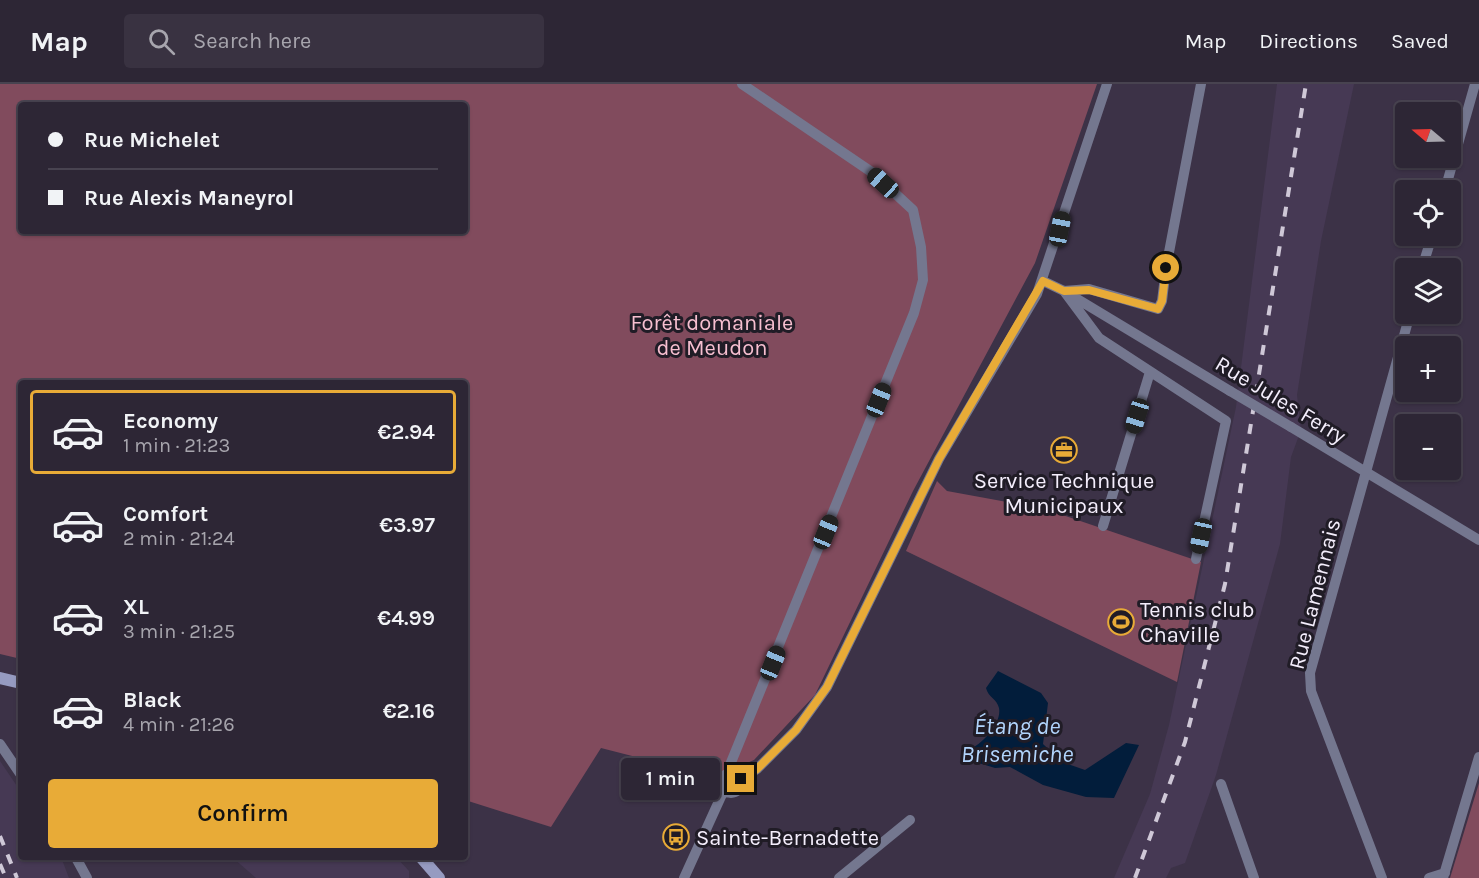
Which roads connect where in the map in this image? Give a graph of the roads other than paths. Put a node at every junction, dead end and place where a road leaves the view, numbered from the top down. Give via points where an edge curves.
1 (742, 84) edge
2 (1107, 84) edge
3 (1201, 84) edge
4 (1475, 84) edge
5 (1448, 180) edge
6 (1043, 281) junction
7 (1064, 291) junction
8 (1407, 324) edge
9 (1150, 372) junction
10 (1366, 473) junction
11 (1103, 526) dead end
12 (1479, 540) edge
13 (1196, 559) dead end
14 (0, 678) edge
15 (18, 682) edge
16 (0, 744) edge
17 (1479, 758) edge
18 (18, 771) edge
19 (730, 773) junction
20 (741, 779) junction
21 (1221, 784) dead end
22 (724, 790) junction
23 (910, 820) dead end
24 (77, 860) edge
25 (423, 860) edge
26 (1444, 875) edge
27 (87, 878) edge
28 (439, 878) edge
29 (684, 878) edge
30 (839, 878) edge
31 (1254, 878) edge
32 (1382, 878) edge
33 (1429, 878) edge

1 - 19 street via 873,173 913,210 923,280 914,313
2 - 6 street
3 - 7 street via 1158,309 1089,290
4 - 5 street
6 - 7 street, Rue Jules Ferry
6 - 20 street via 939,459 827,687 796,730 757,769
7 - 9 street via 1100,339
7 - 10 street, Rue Jules Ferry, bridge
8 - 10 street, Rue Lamennais
9 - 11 street
9 - 13 street via 1226,421
10 - 12 street, Rue Jules Ferry
10 - 32 street, Rue Lamennais via 1310,673 1311,691
14 - 15 main road
16 - 18 street
17 - 26 street
19 - 20 street
19 - 22 street via 721,781
20 - 22 street via 737,792
21 - 31 street
22 - 29 street
23 - 30 street
24 - 27 street
25 - 28 main road
26 - 33 street

